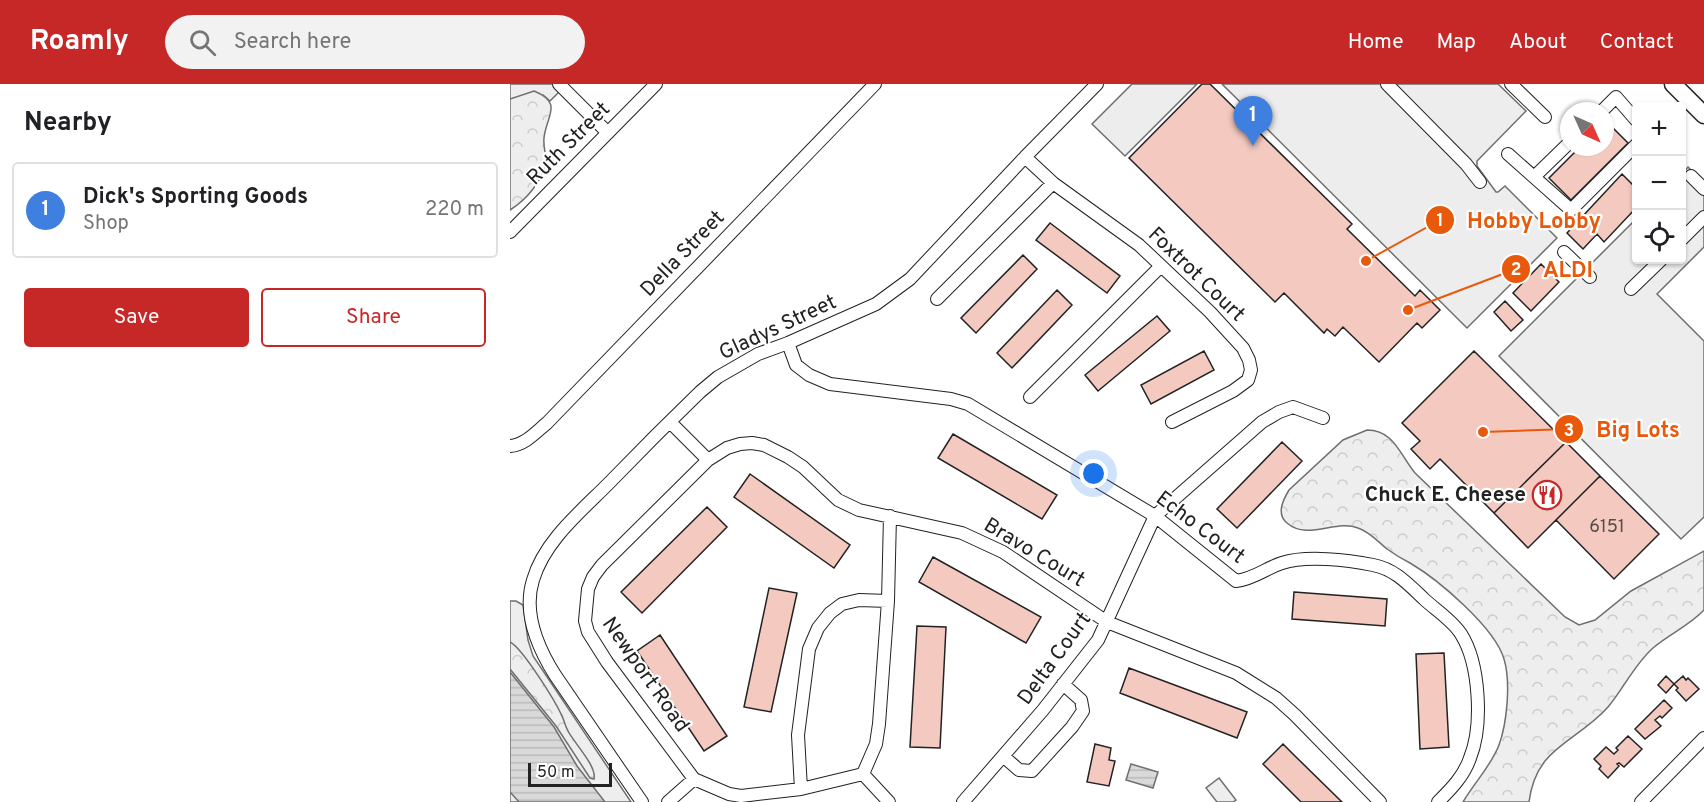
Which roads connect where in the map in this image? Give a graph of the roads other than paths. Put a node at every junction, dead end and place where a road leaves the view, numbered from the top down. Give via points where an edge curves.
1 (559, 84) edge
2 (656, 84) edge
3 (875, 84) edge
4 (1097, 84) edge
5 (1387, 84) edge
6 (1511, 84) edge
7 (1673, 84) edge
8 (1611, 102) edge
9 (1632, 115) edge
10 (1704, 115) edge
11 (1545, 117) dead end
12 (608, 133) junction
13 (1632, 149) edge
14 (1560, 152) edge
15 (1508, 154) dead end
16 (1025, 157) junction
17 (1691, 176) dead end
18 (1534, 177) junction
19 (1480, 182) dead end
20 (1053, 183) junction
21 (1704, 189) edge
22 (1704, 217) edge
23 (510, 232) edge
24 (1686, 235) edge
25 (1564, 252) dead end
26 (1657, 264) edge
27 (1161, 266) junction
28 (1590, 277) dead end
29 (1631, 289) dead end
30 (937, 299) dead end
31 (788, 343) junction
32 (1030, 397) dead end
33 (1323, 418) dead end
34 (670, 422) junction
35 (1172, 422) dead end
36 (513, 446) edge
37 (708, 460) junction
38 (890, 516) junction
39 (1155, 516) junction
40 (888, 601) junction
41 (1107, 622) junction
42 (1063, 684) junction
43 (1704, 738) edge
44 (1004, 756) junction
45 (863, 774) junction
46 (694, 779) junction
47 (801, 789) junction
48 (642, 802) edge
49 (668, 802) edge
50 (889, 802) edge
51 (963, 802) edge
52 (1380, 802) edge
53 (1438, 802) edge
54 (1641, 802) edge

1 - 12 street
2 - 12 street, Ruth Street
3 - 36 street, Della Street via 547,423
4 - 16 street, Gladys Street
5 - 19 street
6 - 11 street
7 - 10 main road
8 - 9 street via 1616,97
12 - 23 street, Ruth Street
13 - 18 street via 1571,210
14 - 18 street
15 - 18 street
16 - 20 street, Foxtrot Court
16 - 31 street, Gladys Street via 910,279 876,304
17 - 21 street
20 - 27 street, Foxtrot Court via 1139,245
20 - 30 street
22 - 24 street
25 - 28 street
26 - 29 street
27 - 32 street
27 - 35 street, Foxtrot Court via 1236,340 1251,370 1248,380 1233,391
31 - 34 street, Gladys Street via 758,354 718,377
31 - 39 street, Echo Court via 796,365 830,384 968,404
33 - 39 street, Delta Court via 1293,407 1279,412 1262,422
34 - 37 street
34 - 48 street, Gladys Street via 543,556 532,580 530,599 536,639 543,655
37 - 38 street, Bravo Court via 734,446 764,445 803,467 838,500 859,510
37 - 46 street, Newport Road via 593,577 585,621 607,662
38 - 40 street
38 - 41 street, Bravo Court via 962,533 1003,552
39 - 41 street, Delta Court
39 - 53 street, Echo Court via 1236,581 1282,563 1303,560 1353,562 1388,569 1460,632 1470,650 1475,676 1475,744 1463,774
40 - 45 street via 879,724 876,744
40 - 47 street via 842,604 818,627 810,649 798,735
41 - 42 street, Delta Court
41 - 52 street, Bravo Court via 1257,685 1295,715
42 - 44 street, Delta Court
42 - 44 street via 1081,700 1083,711 1072,726 1032,771 1019,770
43 - 54 street
44 - 51 street, Delta Court
45 - 47 street
45 - 50 street
46 - 47 street via 741,796
46 - 49 street

